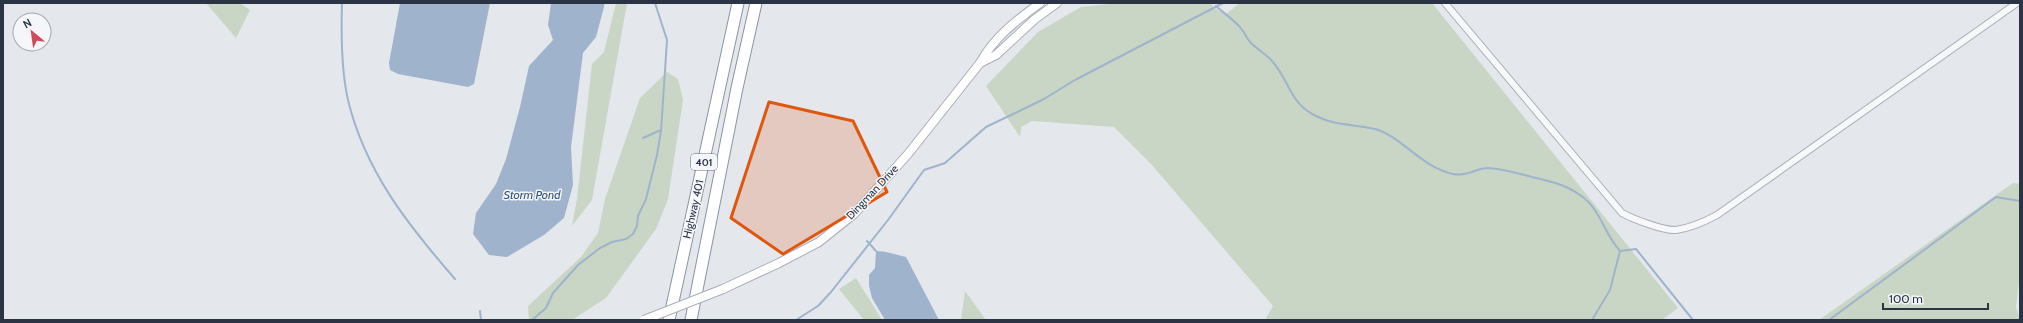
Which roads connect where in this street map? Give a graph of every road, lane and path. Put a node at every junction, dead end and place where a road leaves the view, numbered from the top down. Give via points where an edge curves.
1 (738, 3) edge
2 (756, 3) edge
3 (1040, 3) edge
4 (1057, 3) edge
5 (1445, 3) edge
6 (2018, 3) edge
7 (980, 63) junction
8 (644, 320) edge
9 (669, 320) edge
10 (691, 320) edge

1 - 9 highway, Highway 401 / 401
2 - 10 highway, Highway 401 / 401
3 - 7 main road, Dingman Drive via 1003,33 989,47
4 - 7 main road, Dingman Drive via 1035,19 996,55
5 - 6 street via 1622,213 1635,220 1674,230 1702,223 1717,215
7 - 8 main road, Dingman Drive, bridge via 908,154 854,214 819,242 723,289

